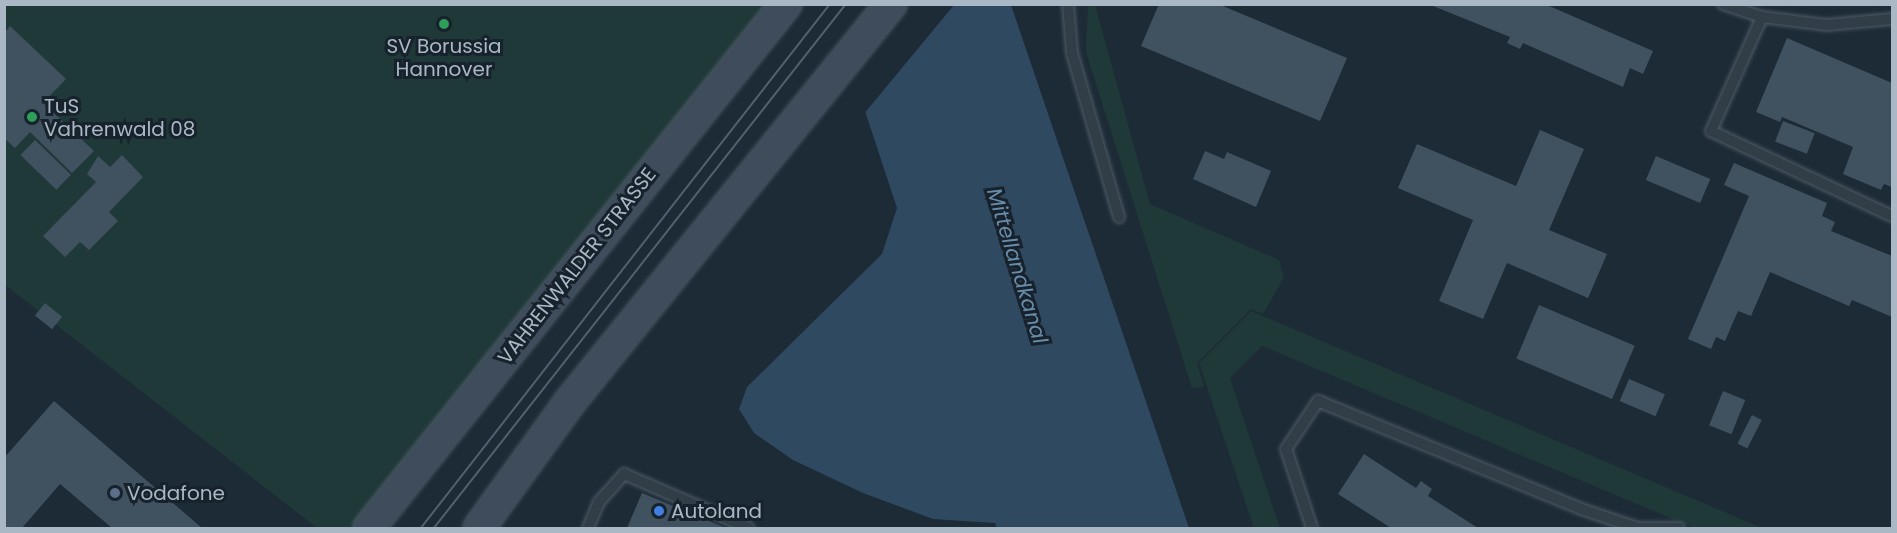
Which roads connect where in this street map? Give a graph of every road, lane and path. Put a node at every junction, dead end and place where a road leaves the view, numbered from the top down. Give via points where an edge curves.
1 (786, 4) edge
2 (891, 4) edge
3 (1068, 4) edge
4 (1723, 4) edge
5 (1762, 17) junction
6 (1893, 19) edge
7 (1893, 216) edge
8 (1119, 217) dead end
9 (369, 528) edge
10 (479, 528) edge
11 (588, 528) edge
12 (749, 528) edge
13 (1312, 528) edge
14 (1679, 528) edge

1 - 9 main road, VAHRENWALDER STRASSE
2 - 10 main road via 569,403
3 - 8 lane via 1072,53
4 - 5 lane
5 - 6 lane via 1826,26
5 - 7 lane via 1712,131
11 - 12 lane via 599,502 624,474
13 - 14 lane via 1286,449 1318,401 1584,510 1638,528

